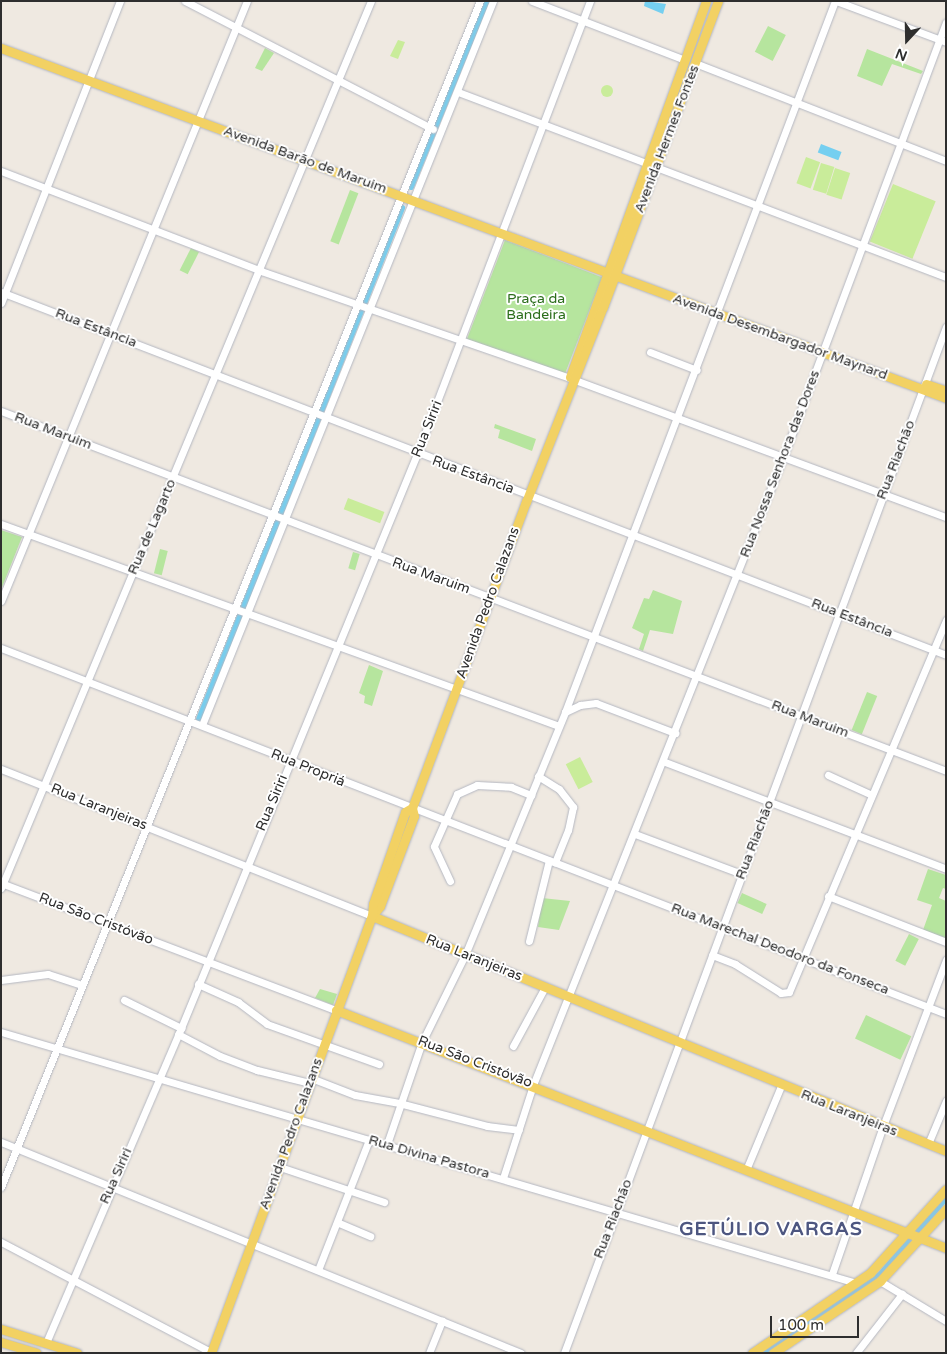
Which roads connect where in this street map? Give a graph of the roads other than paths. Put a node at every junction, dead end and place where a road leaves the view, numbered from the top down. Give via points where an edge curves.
1 (120, 1) edge
2 (185, 1) edge
3 (247, 1) edge
4 (371, 1) edge
5 (480, 1) edge
6 (493, 1) edge
7 (532, 1) edge
8 (590, 1) edge
9 (706, 1) edge
10 (718, 1) edge
11 (836, 1) edge
12 (583, 21) junction
13 (946, 24) edge
14 (236, 28) junction
15 (943, 41) edge
16 (1, 48) edge
17 (685, 60) junction
18 (695, 63) junction
19 (338, 80) junction
20 (90, 81) junction
21 (458, 92) junction
22 (798, 104) junction
23 (199, 121) junction
24 (544, 125) junction
25 (435, 130) junction
26 (901, 144) junction
27 (305, 161) junction
28 (946, 161) edge
29 (646, 163) junction
30 (656, 167) junction
31 (1, 171) edge
32 (47, 188) junction
33 (401, 198) junction
34 (412, 201) junction
35 (757, 207) junction
36 (155, 228) junction
37 (503, 233) junction
38 (862, 245) junction
39 (261, 271) junction
40 (614, 273) junction
41 (946, 277) edge
42 (3, 292) edge
43 (1, 303) edge
44 (362, 306) junction
45 (719, 312) junction
46 (946, 327) edge
47 (110, 333) junction
48 (462, 343) junction
49 (824, 350) junction
50 (650, 352) dead end
51 (697, 370) junction
52 (216, 376) junction
53 (572, 379) junction
54 (924, 387) junction
55 (946, 392) edge
56 (946, 398) edge
57 (1, 411) edge
58 (319, 415) junction
59 (679, 419) junction
60 (68, 437) junction
61 (418, 454) junction
62 (783, 458) junction
63 (174, 477) junction
64 (883, 492) junction
65 (529, 495) junction
66 (946, 517) edge
67 (280, 518) junction
68 (1, 524) edge
69 (28, 534) junction
70 (631, 534) junction
71 (376, 556) junction
72 (133, 572) junction
73 (737, 575) junction
74 (490, 597) junction
75 (1, 601) edge
76 (241, 611) junction
77 (841, 614) junction
78 (946, 620) edge
79 (592, 636) junction
80 (339, 646) junction
81 (1, 648) edge
82 (932, 650) junction
83 (946, 655) edge
84 (698, 675) junction
85 (86, 682) junction
86 (457, 688) junction
87 (565, 712) junction
88 (800, 715) junction
89 (190, 721) junction
90 (201, 723) junction
91 (559, 726) junction
92 (187, 728) junction
93 (676, 733) junction
94 (891, 749) junction
95 (290, 761) junction
96 (665, 762) junction
97 (1, 769) edge
98 (946, 771) edge
99 (828, 775) dead end
100 (538, 776) junction
101 (45, 786) junction
102 (531, 795) junction
103 (872, 795) junction
104 (769, 802) junction
105 (412, 808) junction
106 (443, 820) junction
107 (146, 825) junction
108 (635, 834) junction
109 (855, 835) junction
110 (511, 845) junction
111 (552, 861) junction
112 (246, 866) junction
113 (946, 869) edge
114 (742, 874) junction
115 (450, 880) dead end
116 (2, 885) edge
117 (615, 885) junction
118 (828, 896) junction
119 (372, 916) junction
120 (106, 921) junction
121 (722, 927) junction
122 (529, 940) dead end
123 (946, 942) edge
124 (465, 955) junction
125 (712, 955) junction
126 (803, 959) junction
127 (946, 960) edge
128 (207, 961) junction
129 (1, 980) edge
130 (198, 984) junction
131 (82, 985) junction
132 (545, 987) junction
133 (570, 998) junction
134 (124, 1000) dead end
135 (928, 1007) junction
136 (336, 1010) junction
137 (946, 1014) edge
138 (180, 1030) junction
139 (1, 1032) edge
140 (422, 1042) junction
141 (324, 1044) junction
142 (680, 1044) junction
143 (513, 1046) dead end
144 (57, 1048) junction
145 (379, 1064) dead end
146 (159, 1079) junction
147 (310, 1081) junction
148 (533, 1085) junction
149 (781, 1086) junction
150 (946, 1101) edge
151 (399, 1103) junction
152 (297, 1120) junction
153 (883, 1126) junction
154 (519, 1130) junction
155 (648, 1130) junction
156 (369, 1140) junction
157 (1, 1142) edge
158 (387, 1144) junction
159 (928, 1144) junction
160 (16, 1148) junction
161 (946, 1151) edge
162 (280, 1167) junction
163 (746, 1170) junction
164 (503, 1178) junction
165 (1, 1187) edge
166 (110, 1188) junction
167 (946, 1189) edge
168 (350, 1191) junction
169 (384, 1202) dead end
170 (946, 1208) edge
171 (617, 1211) junction
172 (853, 1212) junction
173 (338, 1223) junction
174 (907, 1234) junction
175 (370, 1236) dead end
176 (920, 1238) junction
177 (1, 1242) edge
178 (252, 1243) junction
179 (946, 1248) edge
180 (318, 1270) junction
181 (832, 1274) junction
182 (72, 1280) junction
183 (880, 1281) junction
184 (856, 1283) junction
185 (902, 1294) junction
186 (442, 1320) junction
187 (946, 1321) edge
188 (1, 1329) edge
189 (1, 1342) edge
190 (46, 1343) junction
191 (36, 1353) edge
192 (77, 1353) edge
193 (211, 1353) edge
194 (429, 1353) edge
195 (521, 1353) edge
196 (564, 1353) edge
197 (752, 1353) edge
198 (773, 1353) edge
199 (856, 1353) edge

1 - 20 street
2 - 14 street
3 - 14 street
4 - 19 street, Rua de Lagarto
5 - 25 street
6 - 21 street
7 - 12 street
8 - 12 street, Rua Siriri
9 - 17 main road, Avenida Hermes Fontes
10 - 18 main road, Avenida Hermes Fontes
11 - 15 street
11 - 22 street
12 - 17 street
12 - 24 street, Rua Siriri
13 - 15 street, Rua Nossa Senhora das Dores
14 - 19 street
14 - 23 street
15 - 26 street, Rua Nossa Senhora das Dores
16 - 20 main road, Avenida Barão de Maruim
17 - 29 main road, Avenida Hermes Fontes
18 - 22 street
18 - 30 main road, Avenida Hermes Fontes
19 - 25 street
19 - 27 street, Rua de Lagarto
20 - 23 main road, Avenida Barão de Maruim
20 - 32 street
21 - 24 street
21 - 25 street
22 - 26 street
22 - 35 street
23 - 27 main road, Avenida Barão de Maruim
23 - 36 street
24 - 29 street
24 - 37 street, Rua Siriri
25 - 33 street
25 - 34 street
26 - 28 street
26 - 38 street, Rua Nossa Senhora das Dores
27 - 33 main road, Avenida Barão de Maruim
27 - 39 street, Rua de Lagarto
29 - 40 main road, Avenida Hermes Fontes
30 - 35 street
30 - 40 main road, Avenida Hermes Fontes
31 - 32 street
32 - 36 street
32 - 42 street
33 - 34 main road, Avenida Barão de Maruim
33 - 44 street
34 - 37 main road, Avenida Barão de Maruim
34 - 44 street
35 - 38 street
35 - 45 street
36 - 39 street
36 - 47 street
37 - 40 main road, Avenida Barão de Maruim
37 - 48 street, Rua Siriri
38 - 41 street
38 - 49 street, Rua Nossa Senhora das Dores
39 - 44 street
39 - 52 street, Rua de Lagarto
40 - 45 main road, Avenida Desembargador Maynard
40 - 53 main road, Avenida Pedro Calazans
42 - 43 street
42 - 47 street, Rua Estância
44 - 48 street
44 - 58 street
44 - 58 street
45 - 49 main road, Avenida Desembargador Maynard
45 - 51 street
46 - 54 street, Rua Riachão
47 - 52 street, Rua Estância
47 - 60 street
48 - 53 street
48 - 61 street, Rua Siriri
49 - 54 main road, Avenida Desembargador Maynard
49 - 62 street, Rua Nossa Senhora das Dores
50 - 51 street
51 - 59 street
52 - 58 street, Rua Estância
52 - 63 street, Rua de Lagarto
53 - 59 street
53 - 65 main road, Avenida Pedro Calazans
54 - 55 main road, Avenida Desembargador Maynard
54 - 56 main road, Avenida Desembargador Maynard
54 - 64 street, Rua Riachão
57 - 60 street, Rua Maruim
58 - 61 street, Rua Estância
58 - 67 street
58 - 67 street
59 - 62 street
59 - 70 street
60 - 63 street, Rua Maruim
60 - 69 street
61 - 65 street, Rua Estância
61 - 71 street, Rua Siriri
62 - 64 street
62 - 73 street, Rua Nossa Senhora das Dores
63 - 67 street, Rua Maruim
63 - 72 street, Rua de Lagarto
64 - 66 street
64 - 77 street, Rua Riachão
65 - 70 street, Rua Estância
65 - 74 main road, Avenida Pedro Calazans
67 - 71 street, Rua Maruim
67 - 76 street
67 - 76 street
68 - 69 street
69 - 72 street
69 - 75 street
70 - 73 street, Rua Estância
70 - 79 street
71 - 74 street, Rua Maruim
71 - 80 street, Rua Siriri
72 - 76 street
72 - 85 street, Rua de Lagarto
73 - 77 street, Rua Estância
73 - 84 street, Rua Nossa Senhora das Dores
74 - 79 street, Rua Maruim
74 - 86 main road, Avenida Pedro Calazans
76 - 80 street
76 - 89 street
76 - 90 street
77 - 82 street, Rua Estância
77 - 88 street, Rua Riachão
78 - 82 street
79 - 84 street, Rua Maruim
79 - 87 street
80 - 86 street
80 - 95 street, Rua Siriri
81 - 85 street, Rua Propriá
82 - 83 street, Rua Estância
82 - 94 street
84 - 88 street, Rua Maruim
84 - 93 street, Rua Nossa Senhora das Dores
85 - 89 street, Rua Propriá
85 - 101 street, Rua de Lagarto
86 - 91 street
86 - 105 main road, Avenida Pedro Calazans
87 - 91 street
87 - 93 street via 596,703
88 - 94 street, Rua Maruim
88 - 104 street, Rua Riachão
89 - 90 street, Rua Propriá
89 - 92 street
90 - 92 street
90 - 95 street, Rua Propriá
91 - 100 street
92 - 107 street
93 - 96 street, Rua Nossa Senhora das Dores
94 - 98 street, Rua Maruim
94 - 103 street
95 - 105 street, Rua Propriá
95 - 112 street, Rua Siriri
96 - 104 street
96 - 108 street, Rua Nossa Senhora das Dores
97 - 101 street, Rua Laranjeiras
99 - 103 street
100 - 102 street
100 - 111 street via 559,789 573,807
101 - 107 street, Rua Laranjeiras
101 - 116 street, Rua de Lagarto
102 - 106 street via 511,787 476,785 457,794
102 - 110 street
103 - 109 street
104 - 109 street
104 - 114 street, Rua Riachão
105 - 106 street, Rua Propriá
105 - 119 main road, Avenida Pedro Calazans via 405,812
106 - 110 street, Rua Propriá
106 - 115 street via 434,846
107 - 112 street, Rua Laranjeiras
107 - 120 street
108 - 114 street
108 - 117 street, Rua Nossa Senhora das Dores
109 - 113 street
109 - 118 street
110 - 111 street, Rua Propriá
110 - 124 street
111 - 117 street, Rua Propriá
111 - 122 street
112 - 119 street, Rua Laranjeiras
112 - 128 street, Rua Siriri
114 - 121 street, Rua Riachão
116 - 120 street, Rua São Cristóvão
117 - 121 street, Rua Marechal Deodoro da Fonseca
117 - 133 street, Rua Nossa Senhora das Dores
118 - 123 street
118 - 126 street
119 - 124 main road, Rua Laranjeiras
119 - 136 main road, Avenida Pedro Calazans
120 - 128 street, Rua São Cristóvão
120 - 131 street
121 - 125 street, Rua Riachão
121 - 126 street, Rua Marechal Deodoro da Fonseca
124 - 132 main road, Rua Laranjeiras
124 - 140 street
125 - 126 street via 735,964 781,993 791,990
125 - 142 street, Rua Riachão
126 - 135 street, Rua Marechal Deodoro da Fonseca
127 - 135 street
128 - 130 street, Rua Siriri
128 - 136 street, Rua São Cristóvão
129 - 131 street via 48,974
130 - 138 street, Rua Siriri
130 - 141 street via 238,1002 267,1024
131 - 144 street
132 - 133 main road, Rua Laranjeiras
132 - 143 street
133 - 142 main road, Rua Laranjeiras
133 - 148 street, Rua Nossa Senhora das Dores
134 - 138 street
135 - 137 street, Rua Marechal Deodoro da Fonseca
135 - 153 street
136 - 140 main road, Rua São Cristóvão
136 - 141 main road, Avenida Pedro Calazans
138 - 146 street, Rua Siriri
138 - 147 street via 220,1056 257,1070
139 - 144 street, Rua Divina Pastora
140 - 148 main road, Rua São Cristóvão
140 - 151 street
141 - 145 street
141 - 147 main road, Avenida Pedro Calazans
142 - 149 main road, Rua Laranjeiras
142 - 155 street, Rua Riachão
144 - 146 street, Rua Divina Pastora
144 - 160 street
146 - 152 street, Rua Divina Pastora
146 - 166 street, Rua Siriri
147 - 151 street via 355,1095
147 - 152 main road, Avenida Pedro Calazans
148 - 154 street, Rua Nossa Senhora das Dores
148 - 155 main road, Rua São Cristóvão
149 - 153 main road, Rua Laranjeiras
149 - 163 street
150 - 159 street
151 - 154 street via 487,1126
151 - 158 street
152 - 156 street, Rua Divina Pastora
152 - 162 main road, Avenida Pedro Calazans
153 - 159 main road, Rua Laranjeiras
153 - 172 street
154 - 164 street, Rua Nossa Senhora das Dores
155 - 163 main road, Rua São Cristóvão
155 - 171 street, Rua Riachão
156 - 158 street, Rua Divina Pastora
156 - 168 street
157 - 160 street
158 - 164 street, Rua Divina Pastora
159 - 161 main road, Rua Laranjeiras
160 - 165 street
160 - 166 street
162 - 168 street
162 - 178 main road, Avenida Pedro Calazans
163 - 172 main road, Rua São Cristóvão
164 - 171 street, Rua Divina Pastora
166 - 178 street
166 - 182 street, Rua Siriri
167 - 174 main road
168 - 169 street
168 - 173 street
170 - 176 main road
171 - 181 street, Rua Divina Pastora
171 - 196 street, Rua Riachão
172 - 174 main road, Rua São Cristóvão
172 - 181 street
173 - 175 street
173 - 180 street
174 - 176 main road, Rua São Cristóvão
174 - 184 main road via 882,1262
176 - 179 main road, Rua São Cristóvão
176 - 183 main road
177 - 182 street
178 - 180 street
178 - 193 main road, Avenida Pedro Calazans
180 - 186 street
181 - 184 street, Rua Divina Pastora
182 - 190 street, Rua Siriri
182 - 193 street
183 - 185 street
183 - 198 main road
184 - 197 main road
185 - 187 street
185 - 199 street
186 - 194 street
186 - 195 street
188 - 190 main road
189 - 191 main road
190 - 192 main road

